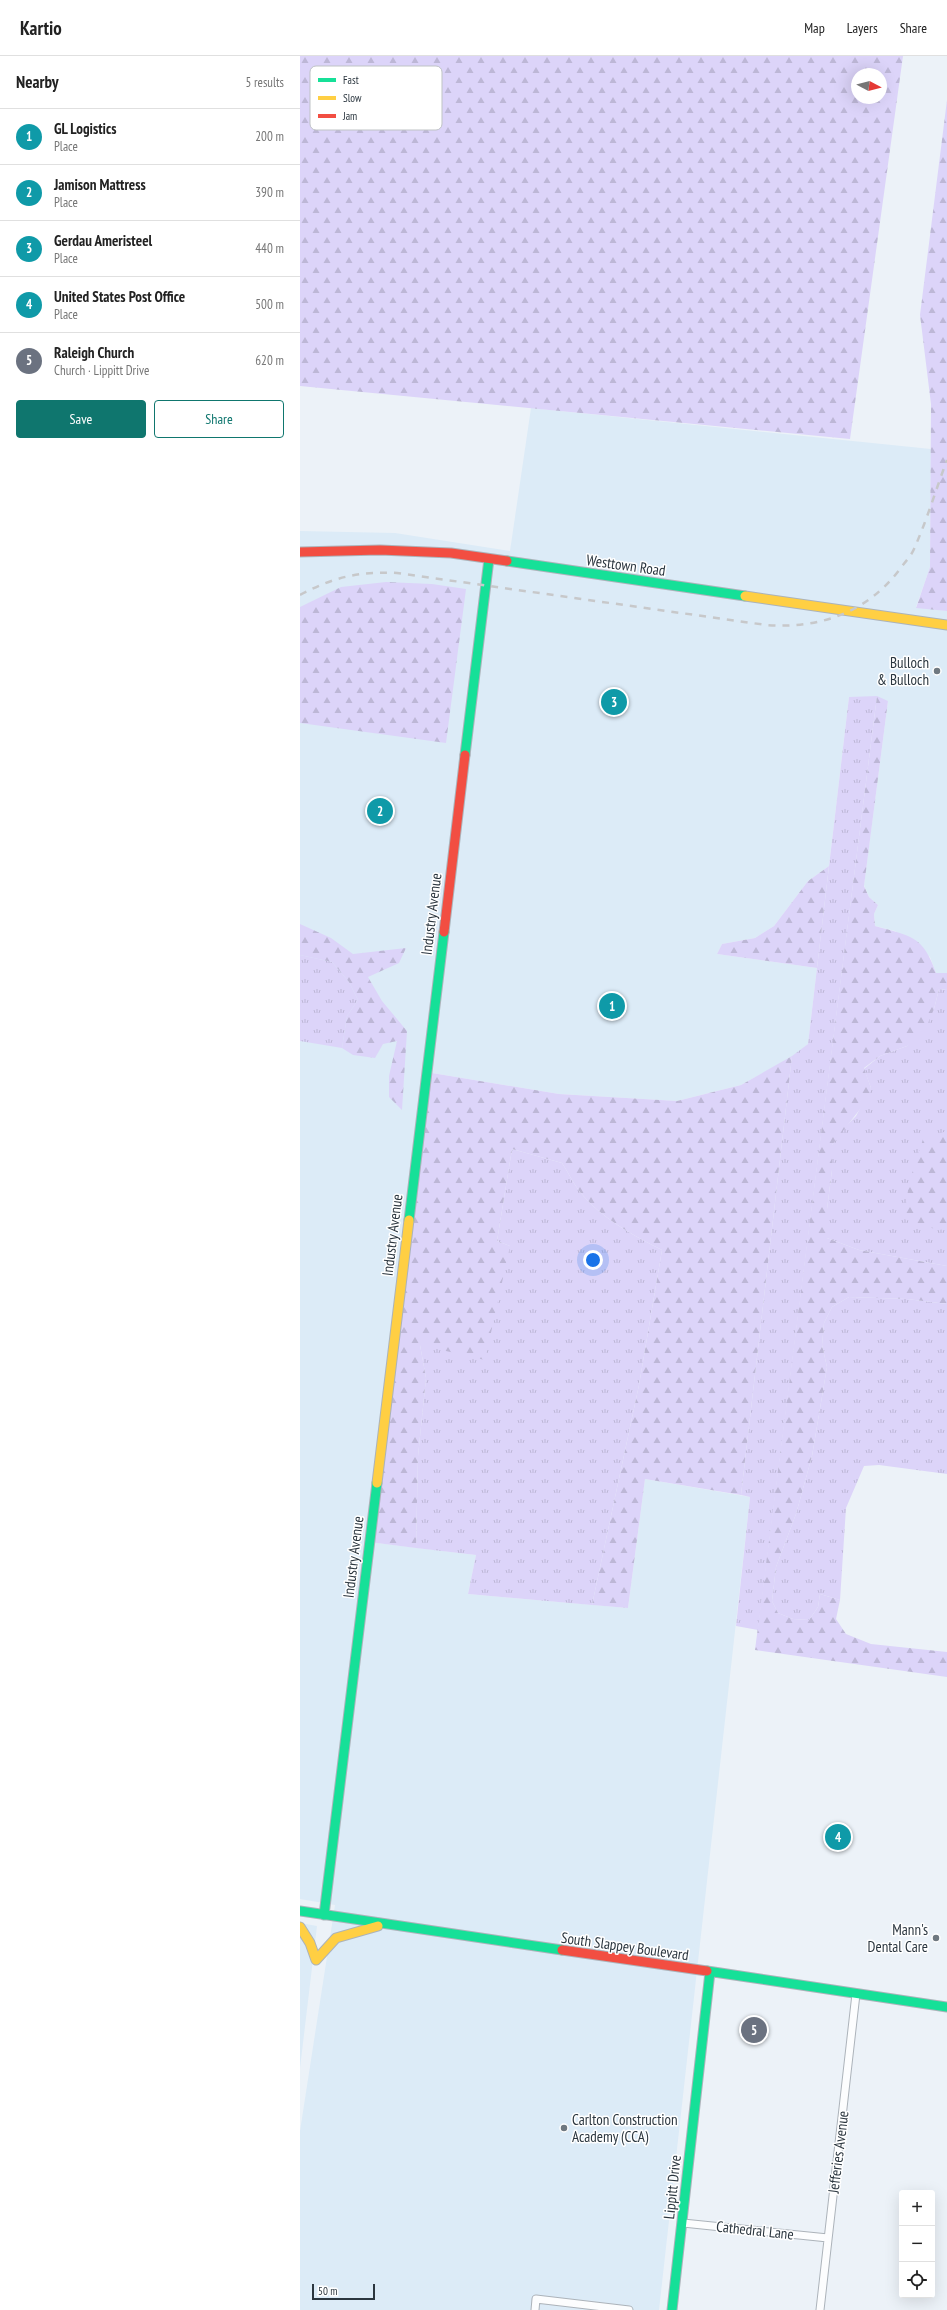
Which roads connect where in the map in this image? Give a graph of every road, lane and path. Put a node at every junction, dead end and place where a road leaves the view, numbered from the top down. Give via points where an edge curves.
1 (300, 552) edge
2 (489, 560) junction
3 (947, 626) edge
4 (300, 1911) edge
5 (324, 1915) junction
6 (385, 1924) junction
7 (300, 1927) edge
8 (710, 1972) junction
9 (856, 1994) junction
10 (947, 2007) edge
11 (683, 2223) junction
12 (828, 2238) junction
13 (535, 2310) edge
14 (629, 2310) edge
15 (672, 2310) edge
16 (820, 2310) edge

1 - 2 street, Westtown Road via 423,551
2 - 3 street, Westtown Road
2 - 5 street, Industry Avenue
4 - 5 street, South Slappey Boulevard
5 - 6 street, South Slappey Boulevard
6 - 7 street via 336,1938 316,1960 310,1943
6 - 8 street, South Slappey Boulevard
8 - 9 street, South Slappey Boulevard
8 - 11 street, Lippitt Drive
9 - 10 street, South Slappey Boulevard
9 - 12 street, Jefferies Avenue
11 - 12 street, Cathedral Lane
11 - 15 street, Lippitt Drive
12 - 16 street, Jefferies Avenue
13 - 14 street via 536,2299

